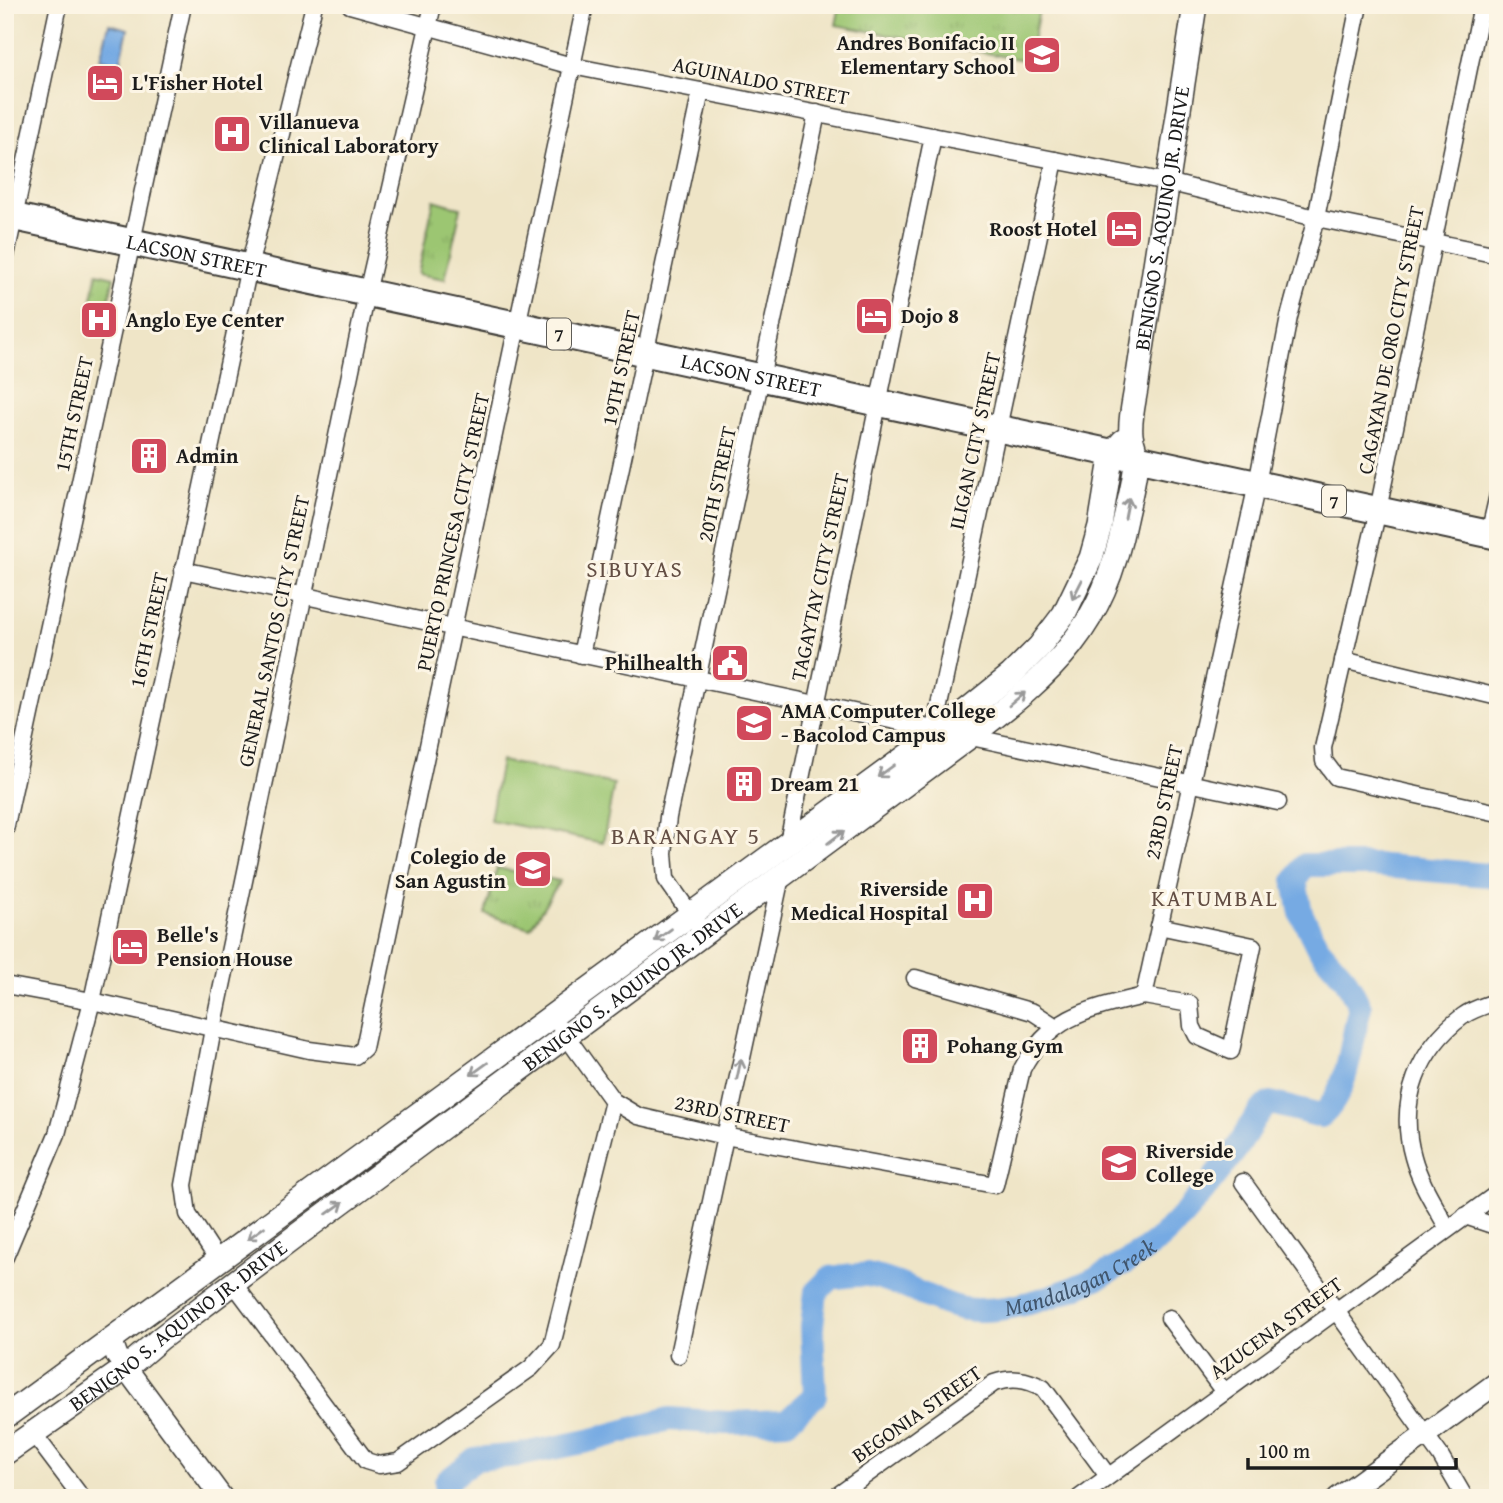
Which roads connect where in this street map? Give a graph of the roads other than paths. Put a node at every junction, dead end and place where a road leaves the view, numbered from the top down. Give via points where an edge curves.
1 (59, 5) edge
2 (183, 5) edge
3 (314, 5) edge
4 (350, 5) edge
5 (433, 5) edge
6 (585, 5) edge
7 (1195, 5) edge
8 (1359, 5) edge
9 (1482, 5) edge
10 (429, 27) junction
11 (572, 66) junction
12 (701, 91) junction
13 (817, 113) junction
14 (933, 136) junction
15 (1055, 160) junction
16 (1167, 182) junction
17 (10, 216) edge
18 (1316, 218) junction
19 (133, 242) junction
20 (1432, 243) junction
21 (1498, 255) edge
22 (5, 260) edge
23 (248, 267) junction
24 (367, 293) junction
25 (517, 325) junction
26 (645, 353) junction
27 (761, 378) junction
28 (878, 402) junction
29 (1000, 429) junction
30 (1126, 448) junction
31 (1257, 484) junction
32 (1498, 495) edge
33 (1378, 510) junction
34 (1493, 535) edge
35 (183, 570) junction
36 (303, 596) junction
37 (454, 628) junction
38 (581, 654) junction
39 (1343, 660) junction
40 (697, 679) junction
41 (1498, 698) edge
42 (814, 704) junction
43 (937, 730) junction
44 (969, 737) junction
45 (1189, 783) junction
46 (1278, 802) dead end
47 (1498, 813) edge
48 (5, 831) edge
49 (788, 843) junction
50 (781, 877) junction
51 (691, 914) junction
52 (1159, 926) junction
53 (705, 935) junction
54 (915, 978) dead end
55 (5, 985) edge
56 (1144, 996) junction
57 (92, 1001) junction
58 (1498, 1001) edge
59 (551, 1016) junction
60 (1056, 1027) junction
61 (213, 1029) junction
62 (567, 1037) junction
63 (443, 1096) junction
64 (613, 1101) junction
65 (459, 1117) junction
66 (724, 1136) junction
67 (1243, 1182) dead end
68 (1498, 1193) edge
69 (285, 1212) junction
70 (1465, 1216) junction
71 (1498, 1227) edge
72 (1448, 1229) junction
73 (300, 1233) junction
74 (5, 1256) edge
75 (218, 1260) junction
76 (234, 1284) junction
77 (1335, 1311) junction
78 (1169, 1318) dead end
79 (111, 1339) junction
80 (678, 1355) dead end
81 (126, 1368) junction
82 (1498, 1382) edge
83 (1224, 1392) junction
84 (9, 1408) edge
85 (33, 1433) junction
86 (1424, 1434) junction
87 (5, 1453) edge
88 (1108, 1476) junction
89 (82, 1498) edge
90 (222, 1498) edge
91 (834, 1498) edge
92 (1079, 1498) edge
93 (1338, 1498) edge
94 (1465, 1498) edge

1 - 17 street
2 - 19 street, 15TH STREET
3 - 23 street, 16TH STREET
4 - 10 street, AGUINALDO STREET
5 - 10 street, GENERAL SANTOS CITY STREET
6 - 11 street, PUERTO PRINCESA CITY STREET
7 - 16 main road, BENIGNO S. AQUINO JR. DRIVE
8 - 18 street, 23RD STREET
9 - 20 street, CAGAYAN DE ORO CITY STREET
10 - 11 street, AGUINALDO STREET
10 - 24 street, GENERAL SANTOS CITY STREET
11 - 12 street, AGUINALDO STREET
11 - 25 street, PUERTO PRINCESA CITY STREET
12 - 13 street, AGUINALDO STREET
12 - 26 street, 19TH STREET
13 - 14 street, AGUINALDO STREET
13 - 27 street, 20TH STREET
14 - 15 street, AGUINALDO STREET
14 - 28 street, TAGAYTAY CITY STREET
15 - 16 street, AGUINALDO STREET
15 - 29 street, ILIGAN CITY STREET
16 - 18 street, AGUINALDO STREET
16 - 30 main road, BENIGNO S. AQUINO JR. DRIVE
17 - 19 main road, LACSON STREET / 7
17 - 22 street
18 - 20 street, AGUINALDO STREET
18 - 31 street, 23RD STREET via 1289,317
19 - 23 main road, LACSON STREET / 7
19 - 48 street, 15TH STREET
20 - 21 street, AGUINALDO STREET
20 - 33 street, CAGAYAN DE ORO CITY STREET
23 - 24 main road, LACSON STREET / 7
23 - 35 street, 16TH STREET
24 - 25 main road, LACSON STREET / 7
24 - 36 street, GENERAL SANTOS CITY STREET
25 - 26 main road, LACSON STREET / 7
25 - 37 street, PUERTO PRINCESA CITY STREET
26 - 27 main road, LACSON STREET / 7
26 - 38 street, 19TH STREET
27 - 28 main road, LACSON STREET / 7
27 - 40 street, 20TH STREET
28 - 29 main road, LACSON STREET / 7
28 - 42 street, TAGAYTAY CITY STREET
29 - 30 main road, LACSON STREET / 7
29 - 43 street, ILIGAN CITY STREET
30 - 31 main road, LACSON STREET / 7
30 -> 43 main road, BENIGNO S. AQUINO JR. DRIVE via 1091,558 1064,614 1040,647 1011,675
44 -> 30 main road, BENIGNO S. AQUINO JR. DRIVE via 1052,669 1086,626 1112,573
31 - 33 main road, LACSON STREET / 7
31 - 45 street, 23RD STREET
32 - 34 street
33 - 34 main road, LACSON STREET / 7
33 - 39 street, CAGAYAN DE ORO CITY STREET
35 - 36 street
35 - 57 street, 16TH STREET
36 - 37 street
36 - 61 street, GENERAL SANTOS CITY STREET
37 - 38 street
37 - 61 street, PUERTO PRINCESA CITY STREET via 364,1048 360,1054 348,1056
38 - 40 street
39 - 41 street
39 - 47 street, CAGAYAN DE ORO CITY STREET via 1323,748 1326,765 1336,776
40 - 42 street
40 - 51 street, 20TH STREET via 664,853 666,879
42 - 43 street
42 - 49 street, TAGAYTAY CITY STREET
43 - 44 street
43 -> 49 main road, BENIGNO S. AQUINO JR. DRIVE
44 - 45 street
50 -> 44 main road, BENIGNO S. AQUINO JR. DRIVE
45 - 46 street
45 - 52 street, 23RD STREET
49 - 50 street, TAGAYTAY CITY STREET
49 - 51 main road, BENIGNO S. AQUINO JR. DRIVE
50 - 53 main road, BENIGNO S. AQUINO JR. DRIVE
66 -> 50 street, TAGAYTAY CITY STREET
51 - 53 street, 20TH STREET
51 -> 59 main road, BENIGNO S. AQUINO JR. DRIVE
52 - 56 street, 23RD STREET
52 - 56 street via 1253,946 1231,1051 1197,1036 1190,1004
53 - 62 main road, BENIGNO S. AQUINO JR. DRIVE
54 - 60 street via 1033,1012
55 - 57 street
56 - 60 street, 23RD STREET via 1082,1011
57 - 61 street
57 - 74 street, 16TH STREET via 57,1134
58 - 72 street via 1465,1014 1431,1045 1411,1084 1408,1123 1412,1155 1425,1190
59 - 62 street
59 -> 63 main road, BENIGNO S. AQUINO JR. DRIVE
60 - 66 street, 23RD STREET via 1030,1053 1022,1069 995,1185
61 - 75 street, GENERAL SANTOS CITY STREET via 183,1199
62 - 64 street
62 - 65 main road, BENIGNO S. AQUINO JR. DRIVE
63 - 65 main road
63 - 69 main road, BENIGNO S. AQUINO JR. DRIVE
64 - 66 street, 23RD STREET via 638,1116
64 - 76 street via 552,1345 531,1368 398,1462 379,1465 366,1461
73 -> 65 main road, BENIGNO S. AQUINO JR. DRIVE
66 - 80 street, TAGAYTAY CITY STREET
67 - 77 street
68 - 70 street, AZUCENA STREET
69 - 73 main road
69 -> 75 main road, BENIGNO S. AQUINO JR. DRIVE
70 - 71 street
70 - 72 street, AZUCENA STREET
72 - 77 street, AZUCENA STREET
73 - 76 main road, BENIGNO S. AQUINO JR. DRIVE
75 - 79 main road, BENIGNO S. AQUINO JR. DRIVE
76 - 81 main road, BENIGNO S. AQUINO JR. DRIVE
77 - 83 street, AZUCENA STREET
77 - 86 street
78 - 83 street
79 - 81 street
79 - 84 main road, BENIGNO S. AQUINO JR. DRIVE
81 - 85 main road, BENIGNO S. AQUINO JR. DRIVE
81 - 90 street
82 - 86 street
83 - 88 street, AZUCENA STREET
85 - 87 main road, BENIGNO S. AQUINO JR. DRIVE
85 - 89 street
86 - 93 street
86 - 94 street
88 - 91 street, BEGONIA STREET via 1043,1388 1031,1381 1007,1379 994,1383
88 - 92 street, AZUCENA STREET

